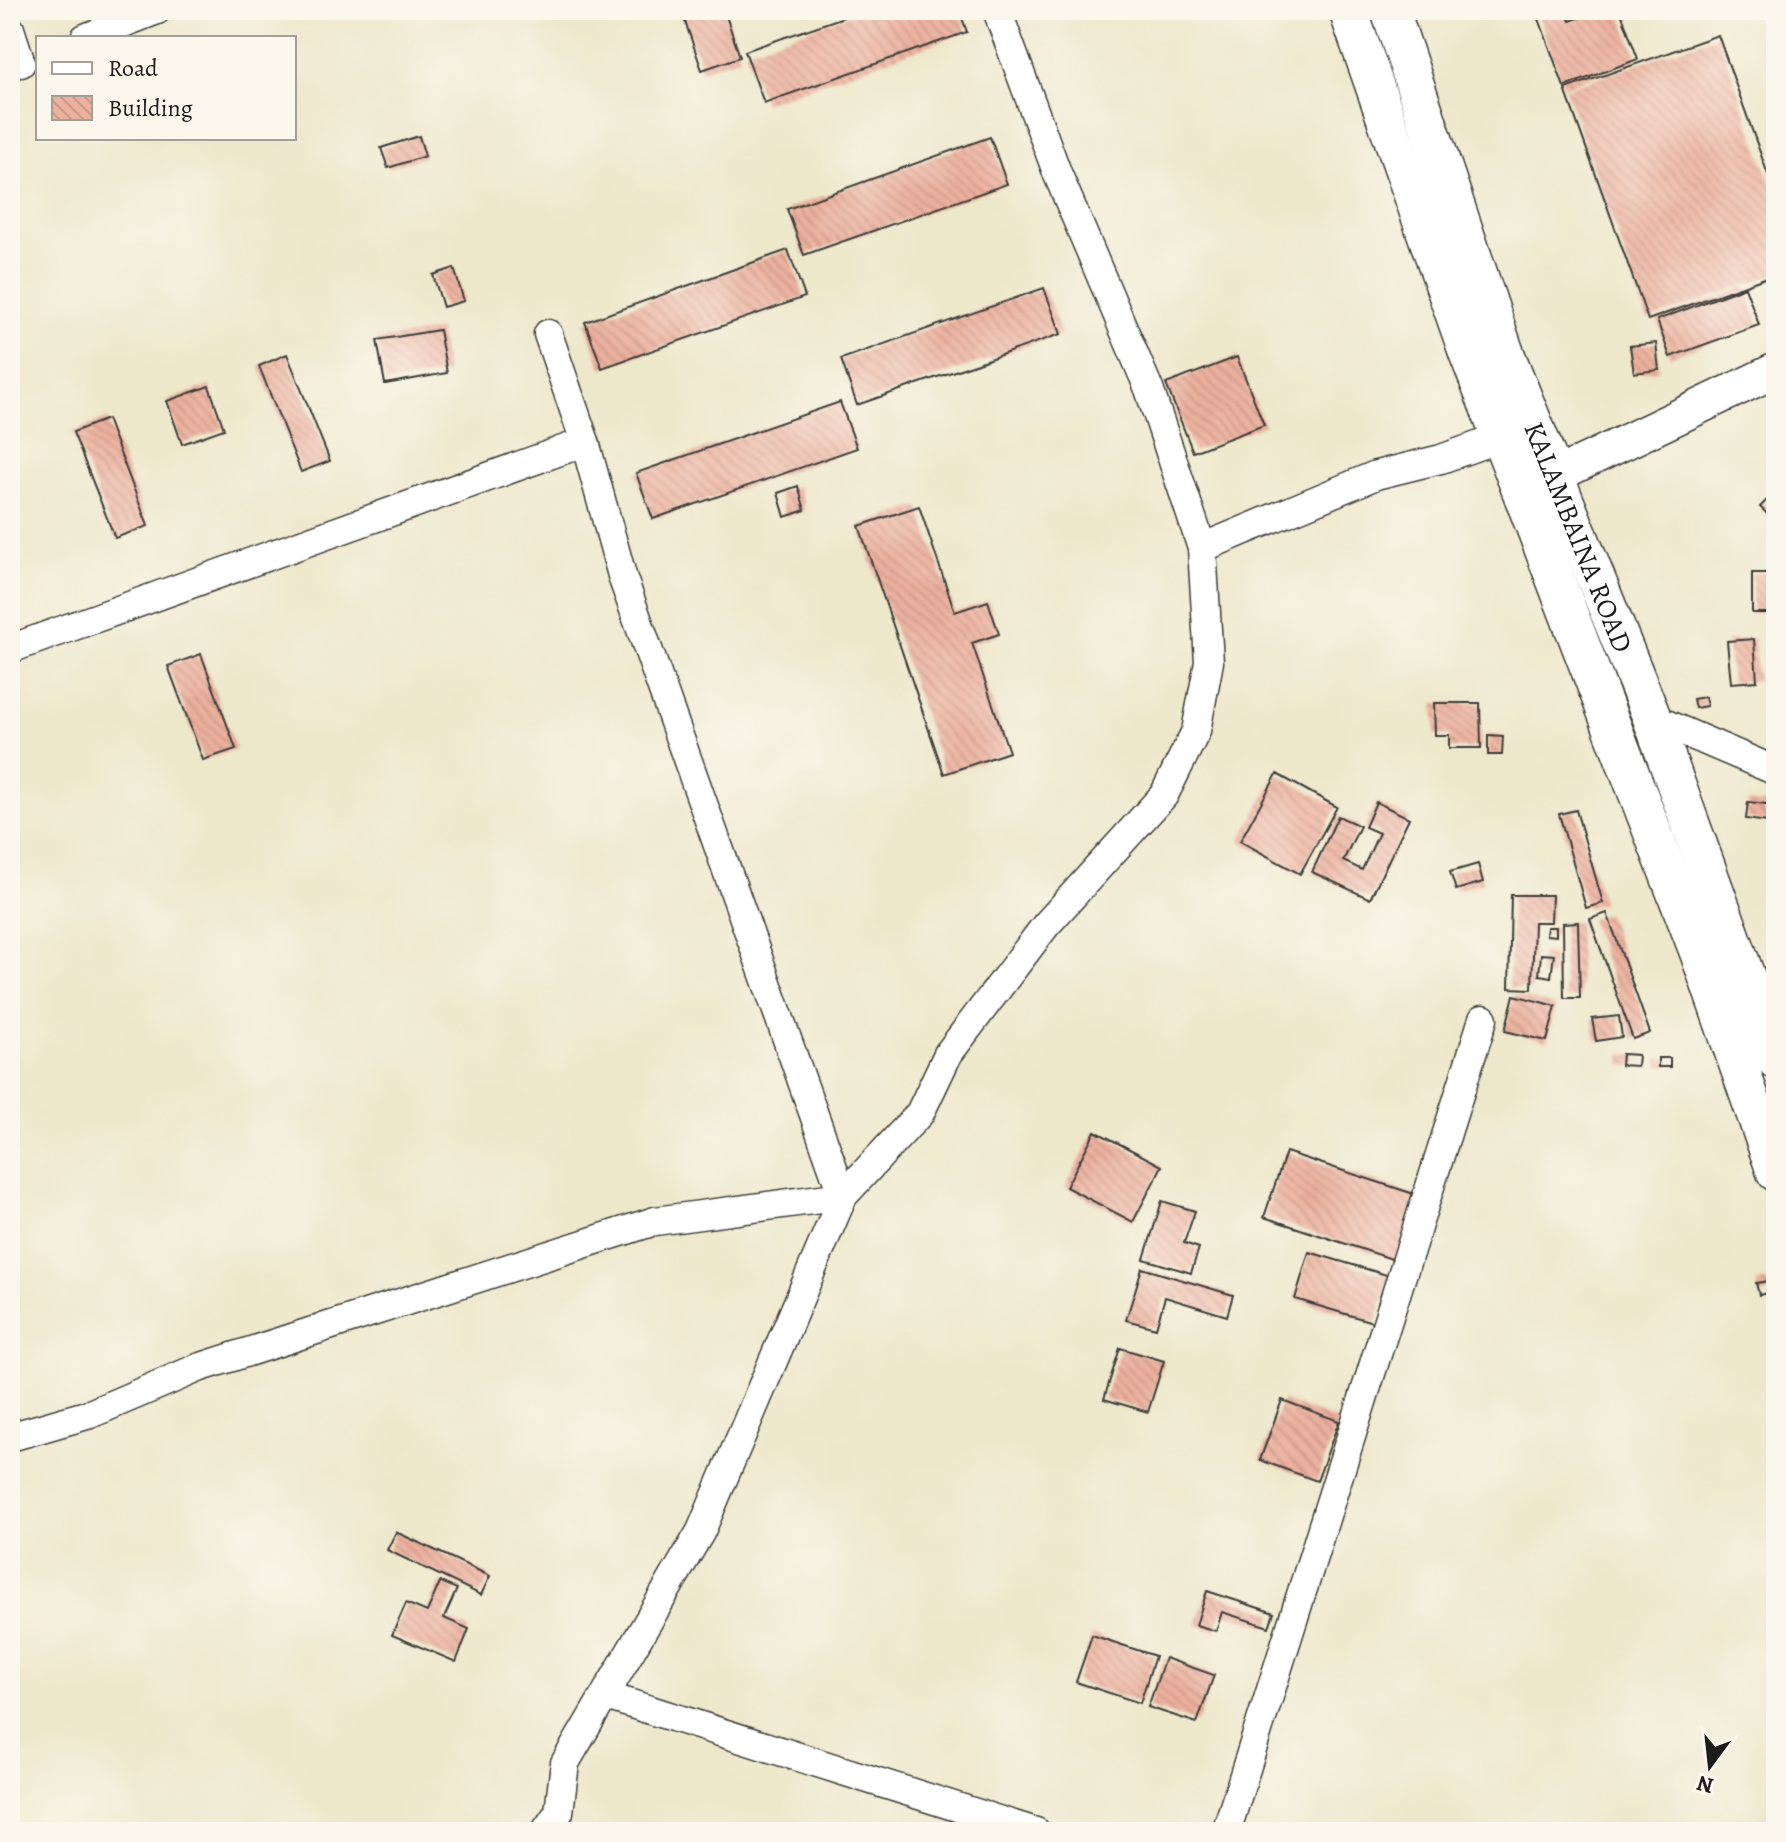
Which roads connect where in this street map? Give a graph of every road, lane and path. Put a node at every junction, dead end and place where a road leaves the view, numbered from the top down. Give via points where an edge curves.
1 (157, 10) edge
2 (997, 10) edge
3 (1348, 10) edge
4 (1390, 10) edge
5 (10, 29) edge
6 (90, 36) edge
7 (23, 62) edge
8 (548, 334) dead end
9 (1776, 370) edge
10 (1535, 423) junction
11 (1501, 439) junction
12 (585, 442) junction
13 (1557, 476) junction
14 (1521, 492) junction
15 (1202, 548) junction
16 (10, 649) edge
17 (1652, 718) junction
18 (1776, 771) edge
19 (1483, 1019) dead end
20 (1776, 1060) edge
21 (1776, 1172) edge
22 (843, 1196) junction
23 (10, 1437) edge
24 (606, 1696) junction
25 (545, 1832) edge
26 (1036, 1832) edge
27 (1226, 1832) edge

1 - 6 street
2 - 15 street via 1058,175 1149,389
3 - 11 main road
4 - 10 main road, KALAMBAINA ROAD via 1504,351
5 - 7 street
8 - 12 street
9 - 13 street
10 - 11 street
10 - 13 main road, KALAMBAINA ROAD
11 - 14 main road
11 - 15 street via 1376,475
12 - 16 street
12 - 22 street via 623,579
13 - 14 street
13 - 17 main road, KALAMBAINA ROAD
14 - 21 main road via 1700,955
15 - 22 street via 1209,662 1196,731 1164,795 1046,925 948,1054 920,1113
17 - 18 street
17 - 20 main road, KALAMBAINA ROAD
19 - 27 street
22 - 23 street via 655,1221 198,1368 90,1414
22 - 24 street via 701,1531
24 - 25 street via 565,1763 559,1812
24 - 26 street

